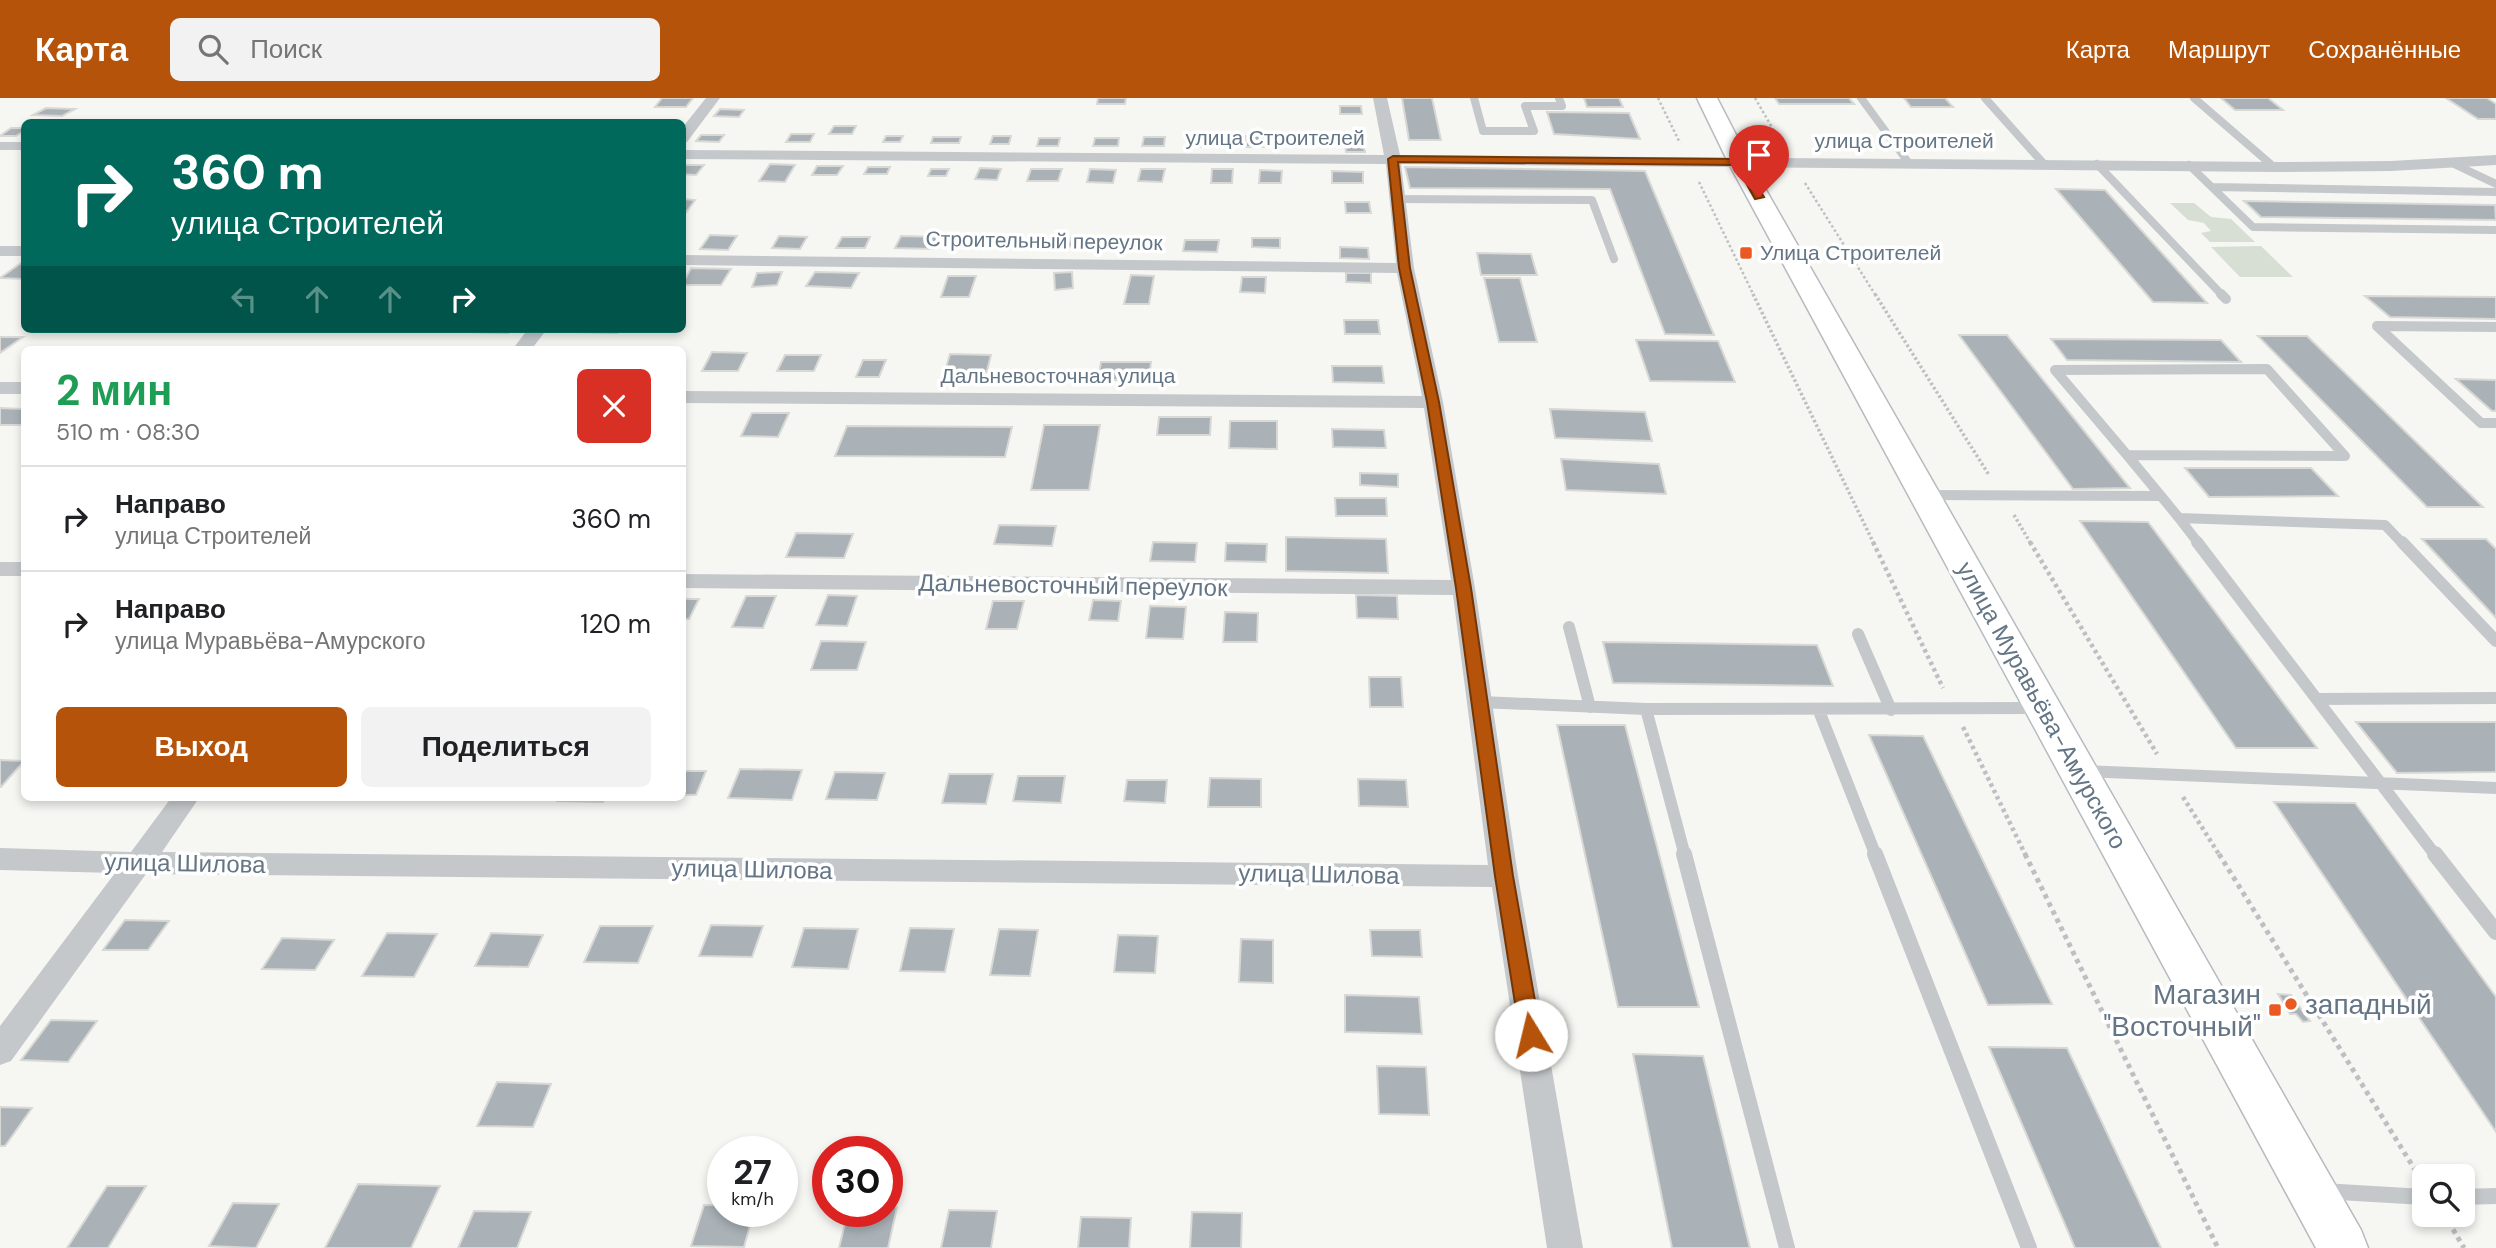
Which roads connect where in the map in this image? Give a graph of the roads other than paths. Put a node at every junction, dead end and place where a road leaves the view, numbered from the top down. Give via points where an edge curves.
1 (713, 98) edge
2 (1380, 98) edge
3 (1474, 98) edge
4 (1559, 98) edge
5 (1707, 98) edge
6 (1861, 98) edge
7 (1984, 98) edge
8 (2194, 98) edge
9 (686, 134) edge
10 (0, 146) edge
11 (21, 146) edge
12 (686, 154) edge
13 (1393, 159) junction
14 (2496, 160) edge
15 (1739, 162) junction
16 (1908, 162) junction
17 (2043, 163) junction
18 (2097, 164) junction
19 (2454, 164) junction
20 (2189, 165) junction
21 (2274, 167) junction
22 (2496, 184) edge
23 (2212, 187) junction
24 (2496, 192) edge
25 (1397, 199) junction
26 (2496, 230) edge
27 (0, 251) edge
28 (21, 251) edge
29 (1614, 259) dead end
30 (686, 260) edge
31 (1405, 268) junction
32 (2226, 299) dead end
33 (2496, 327) edge
34 (0, 388) edge
35 (21, 388) edge
36 (686, 397) edge
37 (1433, 402) junction
38 (2496, 423) edge
39 (2126, 454) junction
40 (1924, 495) junction
41 (2161, 496) junction
42 (2179, 518) junction
43 (0, 569) edge
44 (21, 569) edge
45 (686, 581) edge
46 (1464, 588) junction
47 (1569, 627) dead end
48 (1858, 634) dead end
49 (2496, 641) edge
50 (2496, 698) edge
51 (2318, 699) junction
52 (1480, 702) junction
53 (1590, 707) junction
54 (2044, 708) junction
55 (1646, 709) junction
56 (1891, 710) junction
57 (1819, 711) junction
58 (2079, 770) junction
59 (2378, 782) junction
60 (2496, 788) edge
61 (185, 801) edge
62 (0, 859) edge
63 (138, 863) junction
64 (1504, 876) junction
65 (2496, 932) edge
66 (0, 1051) edge
67 (2311, 1191) junction
68 (2412, 1196) edge
69 (2496, 1196) edge
70 (2475, 1197) edge
71 (1565, 1248) edge
72 (1787, 1248) edge
73 (2029, 1248) edge
74 (2343, 1248) edge

1 - 9 street
2 - 13 street
3 - 4 lane via 1483,131 1534,131 1525,106 1562,106
5 - 15 street, улица Муравьёва-Амурского
6 - 16 lane
7 - 17 lane
8 - 21 lane
10 - 11 street
12 - 13 street, улица Строителей
13 - 15 street, улица Строителей
13 - 25 street
14 - 19 street, улица Строителей
15 - 16 street, улица Строителей
15 - 40 street, улица Муравьёва-Амурского
16 - 17 street, улица Строителей
17 - 18 street, улица Строителей
18 - 20 street, улица Строителей
18 - 32 lane
19 - 21 street, улица Строителей
19 - 22 lane
20 - 21 street, улица Строителей
20 - 23 lane
23 - 24 lane
23 - 26 lane via 2253,227
25 - 29 lane via 1592,200
25 - 31 street
27 - 28 street
30 - 31 street, Строительный переулок
31 - 37 street
33 - 38 lane via 2377,326 2481,423
34 - 35 street
36 - 37 street, Дальневосточная улица
37 - 46 street
39 - 39 lane via 2055,370 2267,369 2345,456
39 - 41 lane
40 - 41 lane
40 - 54 street, улица Муравьёва-Амурского
41 - 42 lane
42 - 49 lane via 2385,525
42 - 51 lane
43 - 44 street
45 - 46 street, Дальневосточный переулок
46 - 52 street
47 - 53 lane
48 - 56 lane
50 - 51 lane
51 - 59 lane
52 - 53 lane
52 - 64 street
53 - 55 lane
54 - 56 lane
54 - 58 street, улица Муравьёва-Амурского
55 - 57 lane
55 - 72 lane
56 - 57 lane
57 - 73 lane
58 - 59 lane
58 - 67 street, улица Муравьёва-Амурского
59 - 60 lane
59 - 65 lane
61 - 63 street
62 - 63 street, улица Шилова
63 - 64 street, улица Шилова
63 - 66 street
64 - 71 street
67 - 68 lane
67 - 74 street, улица Муравьёва-Амурского
69 - 70 lane

